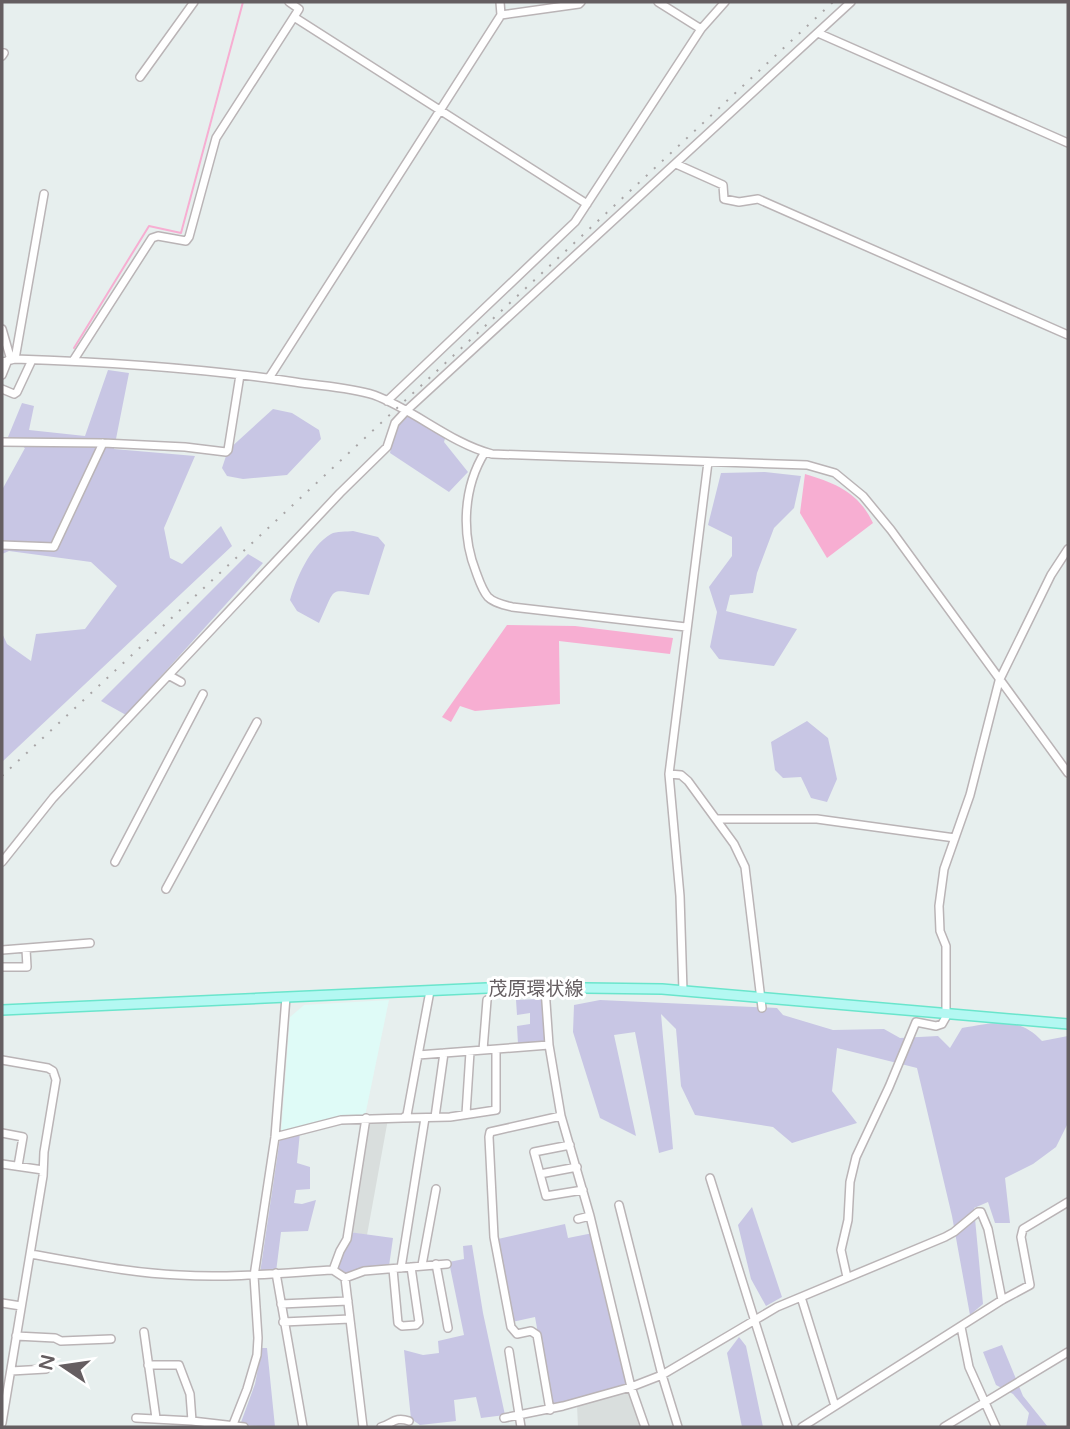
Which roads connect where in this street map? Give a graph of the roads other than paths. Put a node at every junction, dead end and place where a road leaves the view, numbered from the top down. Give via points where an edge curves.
1 (194, 2) edge
2 (289, 2) edge
3 (500, 2) edge
4 (581, 2) edge
5 (658, 2) edge
6 (725, 2) edge
7 (851, 2) edge
8 (501, 15) junction
9 (294, 17) junction
10 (701, 29) junction
11 (818, 33) junction
12 (140, 77) dead end
13 (440, 111) junction
14 (1068, 142) edge
15 (676, 164) junction
16 (44, 194) dead end
17 (587, 204) junction
18 (2, 329) edge
19 (1068, 335) edge
20 (32, 359) junction
21 (9, 360) edge
22 (73, 361) junction
23 (2, 375) edge
24 (240, 375) junction
25 (269, 378) junction
26 (2, 389) edge
27 (387, 401) junction
28 (407, 410) junction
29 (2, 442) edge
30 (103, 443) junction
31 (485, 452) junction
32 (708, 462) junction
33 (2, 545) edge
34 (1068, 549) edge
35 (686, 627) junction
36 (170, 676) junction
37 (999, 681) junction
38 (181, 682) dead end
39 (203, 694) dead end
40 (257, 722) dead end
41 (1068, 773) edge
42 (668, 774) junction
43 (718, 819) junction
44 (955, 838) junction
45 (4, 852) edge
46 (2, 862) edge
47 (115, 862) dead end
48 (166, 890) dead end
49 (90, 943) dead end
50 (26, 949) junction
51 (2, 950) edge
52 (2, 967) edge
53 (545, 988) junction
54 (430, 991) junction
55 (683, 991) junction
56 (285, 997) junction
57 (761, 997) junction
58 (487, 1000) dead end
59 (762, 1008) dead end
60 (2, 1010) edge
61 (946, 1012) junction
62 (1068, 1024) edge
63 (549, 1045) junction
64 (483, 1050) junction
65 (496, 1050) junction
66 (470, 1052) junction
67 (444, 1053) junction
68 (418, 1055) junction
69 (2, 1060) edge
70 (466, 1114) junction
71 (561, 1116) junction
72 (435, 1117) junction
73 (366, 1118) junction
74 (403, 1118) junction
75 (425, 1118) junction
76 (2, 1133) edge
77 (275, 1137) junction
78 (570, 1145) junction
79 (2, 1164) edge
80 (18, 1166) junction
81 (577, 1167) junction
82 (43, 1170) junction
83 (540, 1174) junction
84 (710, 1178) dead end
85 (436, 1189) dead end
86 (583, 1190) junction
87 (1068, 1202) edge
88 (619, 1205) dead end
89 (590, 1216) junction
90 (578, 1219) dead end
91 (30, 1254) junction
92 (436, 1264) junction
93 (447, 1264) dead end
94 (422, 1265) junction
95 (411, 1266) junction
96 (397, 1268) junction
97 (334, 1269) junction
98 (276, 1273) junction
99 (254, 1276) junction
100 (847, 1277) junction
101 (345, 1278) junction
102 (801, 1297) junction
103 (1002, 1300) junction
104 (348, 1301) junction
105 (2, 1303) edge
106 (281, 1304) junction
107 (21, 1306) junction
108 (351, 1319) junction
109 (753, 1320) junction
110 (283, 1322) junction
111 (961, 1327) junction
112 (448, 1328) dead end
113 (144, 1332) dead end
114 (16, 1336) junction
115 (111, 1339) dead end
116 (509, 1352) dead end
117 (1068, 1352) edge
118 (148, 1365) junction
119 (47, 1369) dead end
120 (10, 1371) junction
121 (662, 1375) junction
122 (631, 1387) junction
123 (986, 1403) junction
124 (835, 1406) junction
125 (550, 1410) junction
126 (521, 1416) junction
127 (136, 1418) dead end
128 (504, 1418) dead end
129 (192, 1421) junction
130 (409, 1421) dead end
131 (158, 1422) edge
132 (2, 1423) edge
133 (232, 1427) edge
134 (244, 1427) edge
135 (303, 1427) edge
136 (363, 1427) edge
137 (381, 1427) edge
138 (522, 1427) edge
139 (645, 1427) edge
140 (678, 1427) edge
141 (788, 1427) edge
142 (803, 1427) edge
143 (944, 1427) edge
144 (996, 1427) edge

1 - 12 street
2 - 9 street via 299,9
3 - 8 street
4 - 8 street
5 - 10 street
6 - 10 street
7 - 11 street
8 - 13 street
9 - 13 street
9 - 22 street via 216,138 189,237 186,241 152,238
10 - 17 street
11 - 14 street
11 - 15 street
13 - 17 street
13 - 25 street
15 - 19 street via 723,185 724,199 758,199
15 - 28 street
16 - 21 street
17 - 27 street via 575,222
18 - 21 street
20 - 21 street
20 - 22 street
20 - 26 street via 17,392
21 - 23 street
22 - 24 street
24 - 25 street
24 - 30 street via 226,452
25 - 27 street via 366,393
27 - 28 street
28 - 31 street
28 - 36 street via 395,422 387,447
29 - 30 street
30 - 33 street via 54,547
31 - 32 street
31 - 35 street via 468,493 467,532 471,558 488,597 512,607
32 - 35 street
32 - 37 street via 817,466 848,482 891,530
34 - 37 street
35 - 42 street
36 - 38 street
36 - 45 street
37 - 41 street
37 - 44 street
39 - 47 street
40 - 48 street
42 - 43 street via 688,780
42 - 55 street
43 - 44 street via 817,819
43 - 57 street via 748,878
44 - 61 street via 944,869 939,906 946,946
45 - 46 street
49 - 50 street
50 - 51 street
50 - 52 street via 27,967
53 - 54 main road, 茂原環状線
53 - 55 main road, 茂原環状線
53 - 63 street
54 - 56 main road, 茂原環状線
54 - 68 street
55 - 57 main road, 茂原環状線
56 - 60 main road, 茂原環状線
56 - 77 street
57 - 59 street
57 - 61 main road, 茂原環状線
58 - 64 street
61 - 62 main road, 茂原環状線
61 - 100 street via 942,1024 916,1022 856,1157 841,1250
63 - 65 street
63 - 71 street
64 - 65 street
64 - 66 street
65 - 70 street via 496,1110
66 - 67 street
66 - 70 street
67 - 68 street
67 - 72 street
68 - 74 street
69 - 82 street via 53,1071 56,1080
70 - 72 street
71 - 78 street
71 - 125 street via 490,1132 489,1137 494,1237 511,1327 517,1334 531,1331 537,1335
72 - 75 street
73 - 74 street
73 - 77 street via 314,1125
73 - 97 street via 347,1239
74 - 75 street
75 - 96 street
76 - 80 street via 23,1138
77 - 99 street
78 - 81 street
78 - 83 street via 534,1152
79 - 80 street
80 - 82 street
81 - 83 street
81 - 86 street
82 - 91 street
83 - 86 street via 546,1196
84 - 109 street
85 - 94 street
86 - 89 street
87 - 103 street via 1023,1229 1030,1285
88 - 121 street
89 - 90 street
89 - 122 street
91 - 99 street via 145,1272
91 - 107 street
92 - 93 street
92 - 94 street
92 - 112 street
94 - 95 street
95 - 96 street
95 - 96 street via 416,1325 398,1323
96 - 101 street
97 - 98 street
97 - 101 street
98 - 99 street
98 - 106 street
99 - 133 street via 257,1355
100 - 102 street
100 - 103 street via 954,1232 981,1212
101 - 104 street
102 - 109 street
102 - 124 street
103 - 111 street
104 - 106 street
104 - 108 street
105 - 107 street
106 - 110 street
107 - 114 street
108 - 110 street
108 - 136 street
109 - 121 street
109 - 141 street
110 - 135 street
111 - 123 street via 969,1367
111 - 124 street
113 - 118 street
114 - 115 street via 61,1341
114 - 120 street
116 - 126 street
117 - 123 street
118 - 129 street via 179,1365 190,1394
118 - 131 street
119 - 120 street
120 - 132 street
121 - 122 street
121 - 140 street
122 - 125 street
122 - 139 street
123 - 143 street
123 - 144 street
124 - 142 street
125 - 126 street
126 - 128 street
126 - 138 street
127 - 131 street
129 - 131 street
129 - 133 street
130 - 137 street via 392,1420
133 - 134 street

